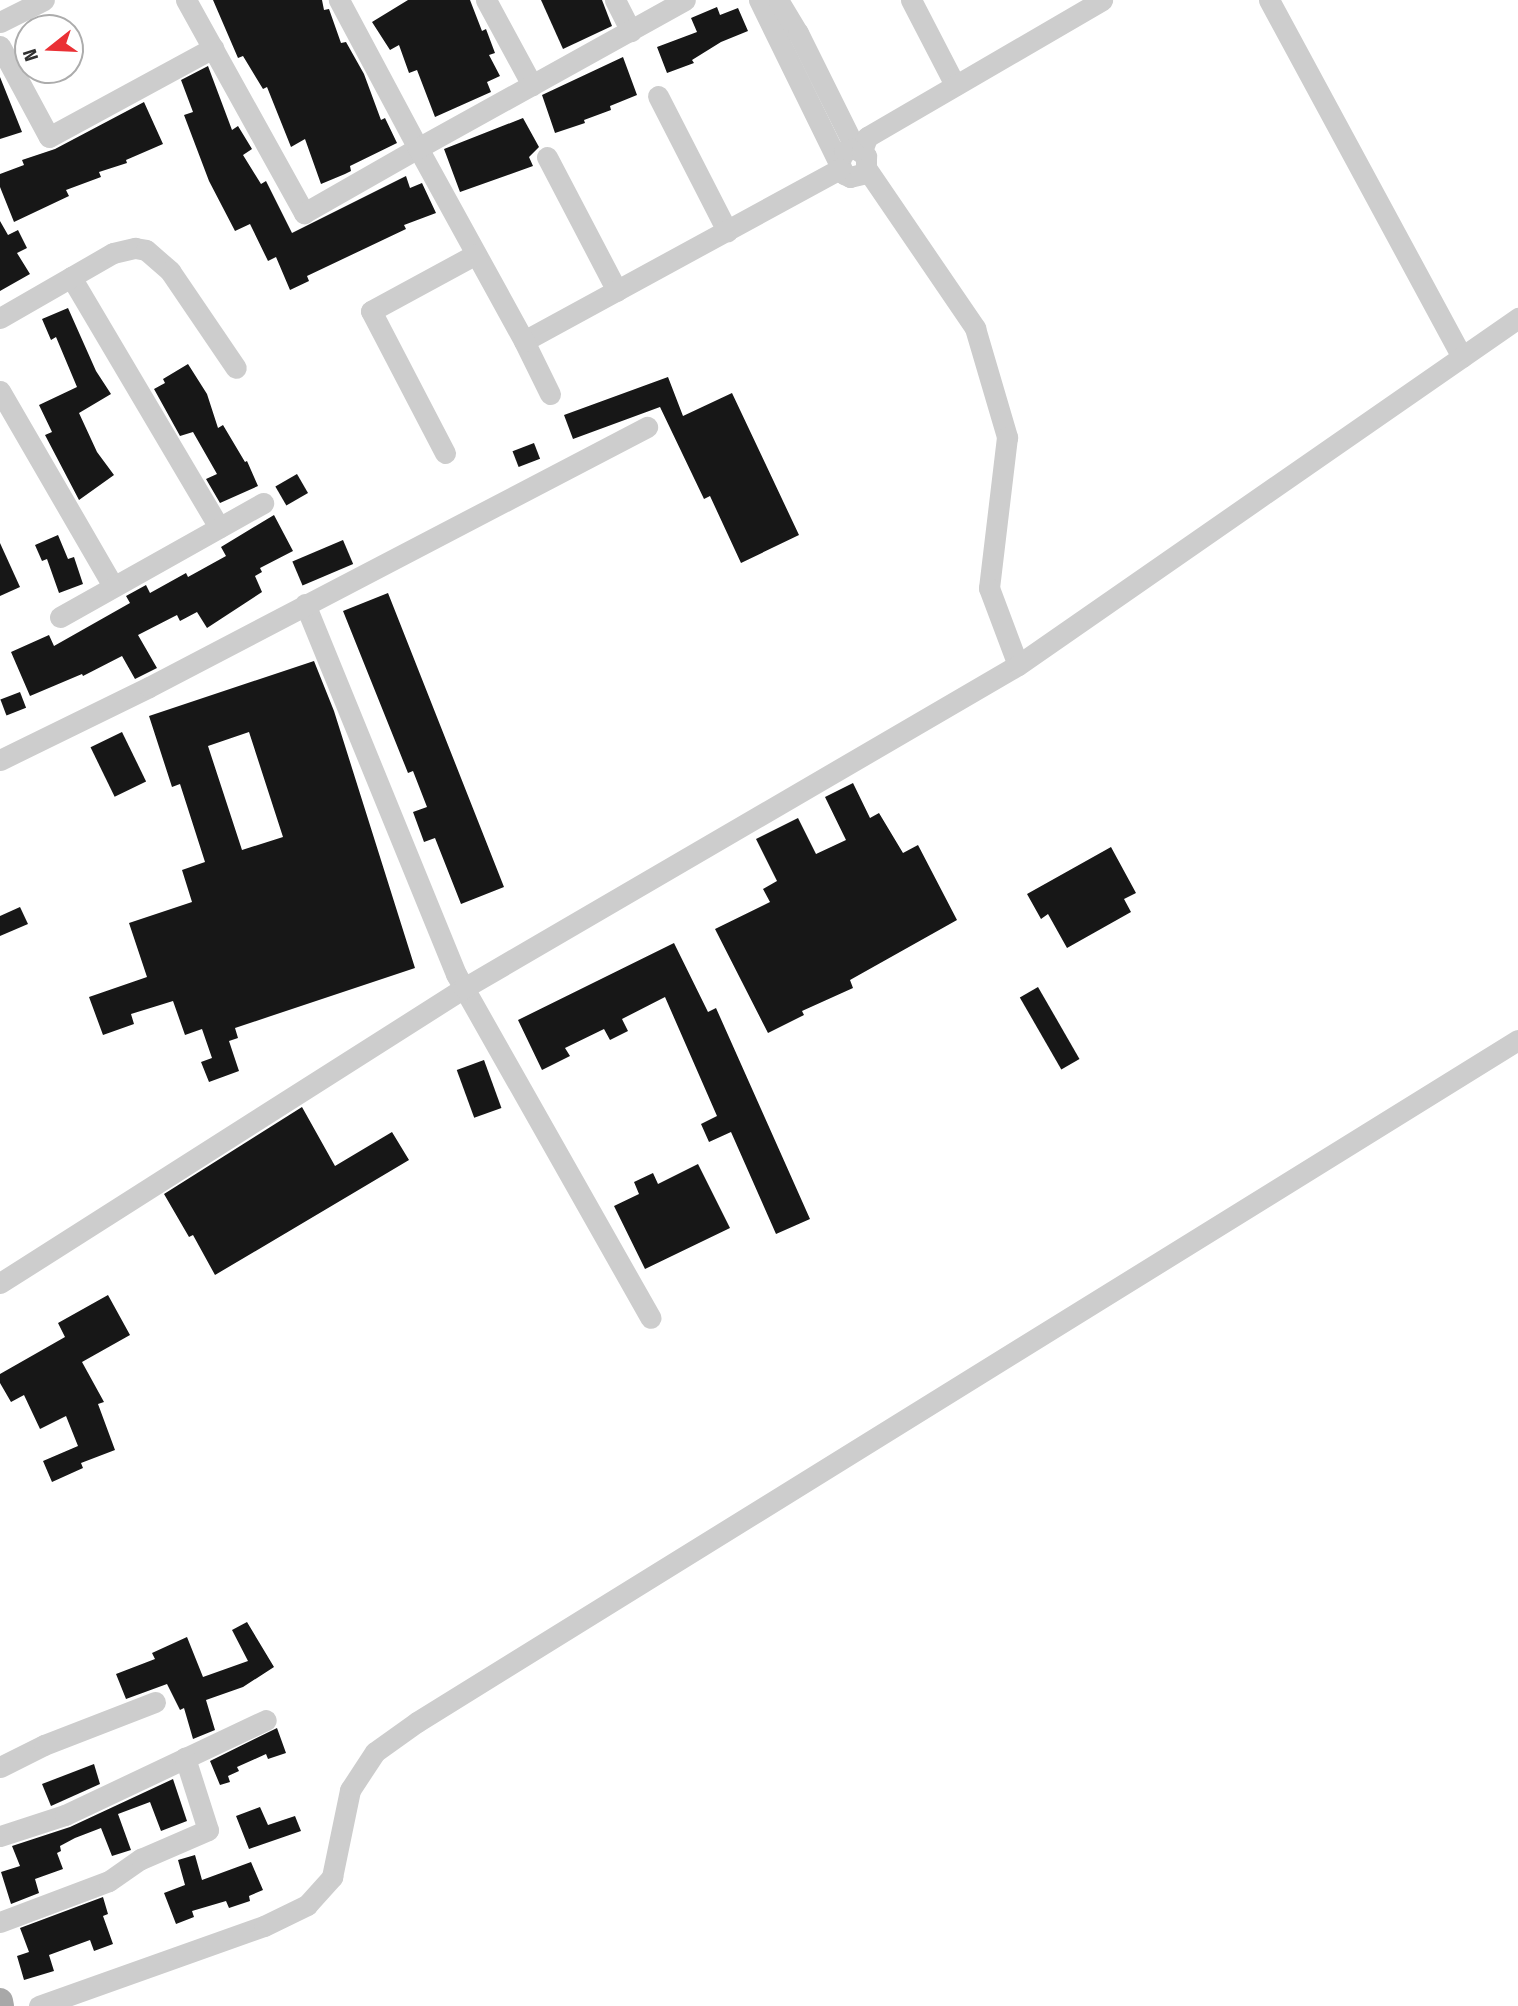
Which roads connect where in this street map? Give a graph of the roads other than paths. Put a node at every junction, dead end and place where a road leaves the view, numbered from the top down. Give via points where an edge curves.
1 (44, 0) edge
2 (186, 0) edge
3 (339, 0) edge
4 (486, 0) edge
5 (615, 0) edge
6 (685, 0) edge
7 (759, 0) edge
8 (778, 0) edge
9 (911, 0) edge
10 (1102, 0) edge
11 (1269, 0) edge
12 (0, 22) edge
13 (631, 31) junction
14 (0, 46) edge
15 (213, 48) junction
16 (532, 85) junction
17 (955, 85) junction
18 (658, 96) dead end
19 (418, 148) junction
20 (861, 156) junction
21 (547, 157) dead end
22 (839, 166) junction
23 (727, 231) junction
24 (476, 254) junction
25 (71, 277) junction
26 (617, 291) junction
27 (0, 318) edge
28 (1518, 318) edge
29 (524, 341) junction
30 (1462, 357) junction
31 (236, 368) dead end
32 (0, 391) edge
33 (550, 394) dead end
34 (647, 427) dead end
35 (445, 453) dead end
36 (263, 503) dead end
37 (219, 527) junction
38 (113, 586) junction
39 (305, 604) junction
40 (60, 617) dead end
41 (1018, 665) junction
42 (0, 760) edge
43 (464, 988) junction
44 (1518, 1040) edge
45 (0, 1283) edge
46 (651, 1318) dead end
47 (155, 1702) dead end
48 (266, 1720) dead end
49 (185, 1758) junction
50 (0, 1767) edge
51 (0, 1836) edge
52 (0, 1923) edge
53 (39, 2006) edge

1 - 12 street
2 - 15 street
3 - 19 street
4 - 16 street
5 - 13 street
6 - 13 street
7 - 22 street
8 - 20 street
9 - 17 street
10 - 17 street
11 - 30 street
13 - 16 street
14 - 15 street via 49,137
15 - 19 street via 304,213
16 - 19 street
17 - 20 street via 867,137
18 - 23 street
19 - 24 street
20 - 22 street via 862,174 850,177
20 - 41 street via 975,328 1007,437 989,588
21 - 26 street
22 - 23 street
23 - 26 street
24 - 29 street
24 - 35 street via 371,312
25 - 27 street
25 - 31 street via 113,253 146,250 170,271
25 - 37 street
26 - 29 street
28 - 30 street
29 - 33 street
30 - 41 street
32 - 38 street
34 - 39 street
36 - 37 street
37 - 38 street
38 - 40 street
39 - 42 street
39 - 43 street
41 - 43 street
43 - 45 street
43 - 46 street
44 - 53 street via 417,1722 376,1752 350,1790 332,1878 307,1905 264,1926
47 - 50 street
48 - 49 street
49 - 51 street via 65,1815
49 - 52 street via 208,1830 141,1859 108,1881

